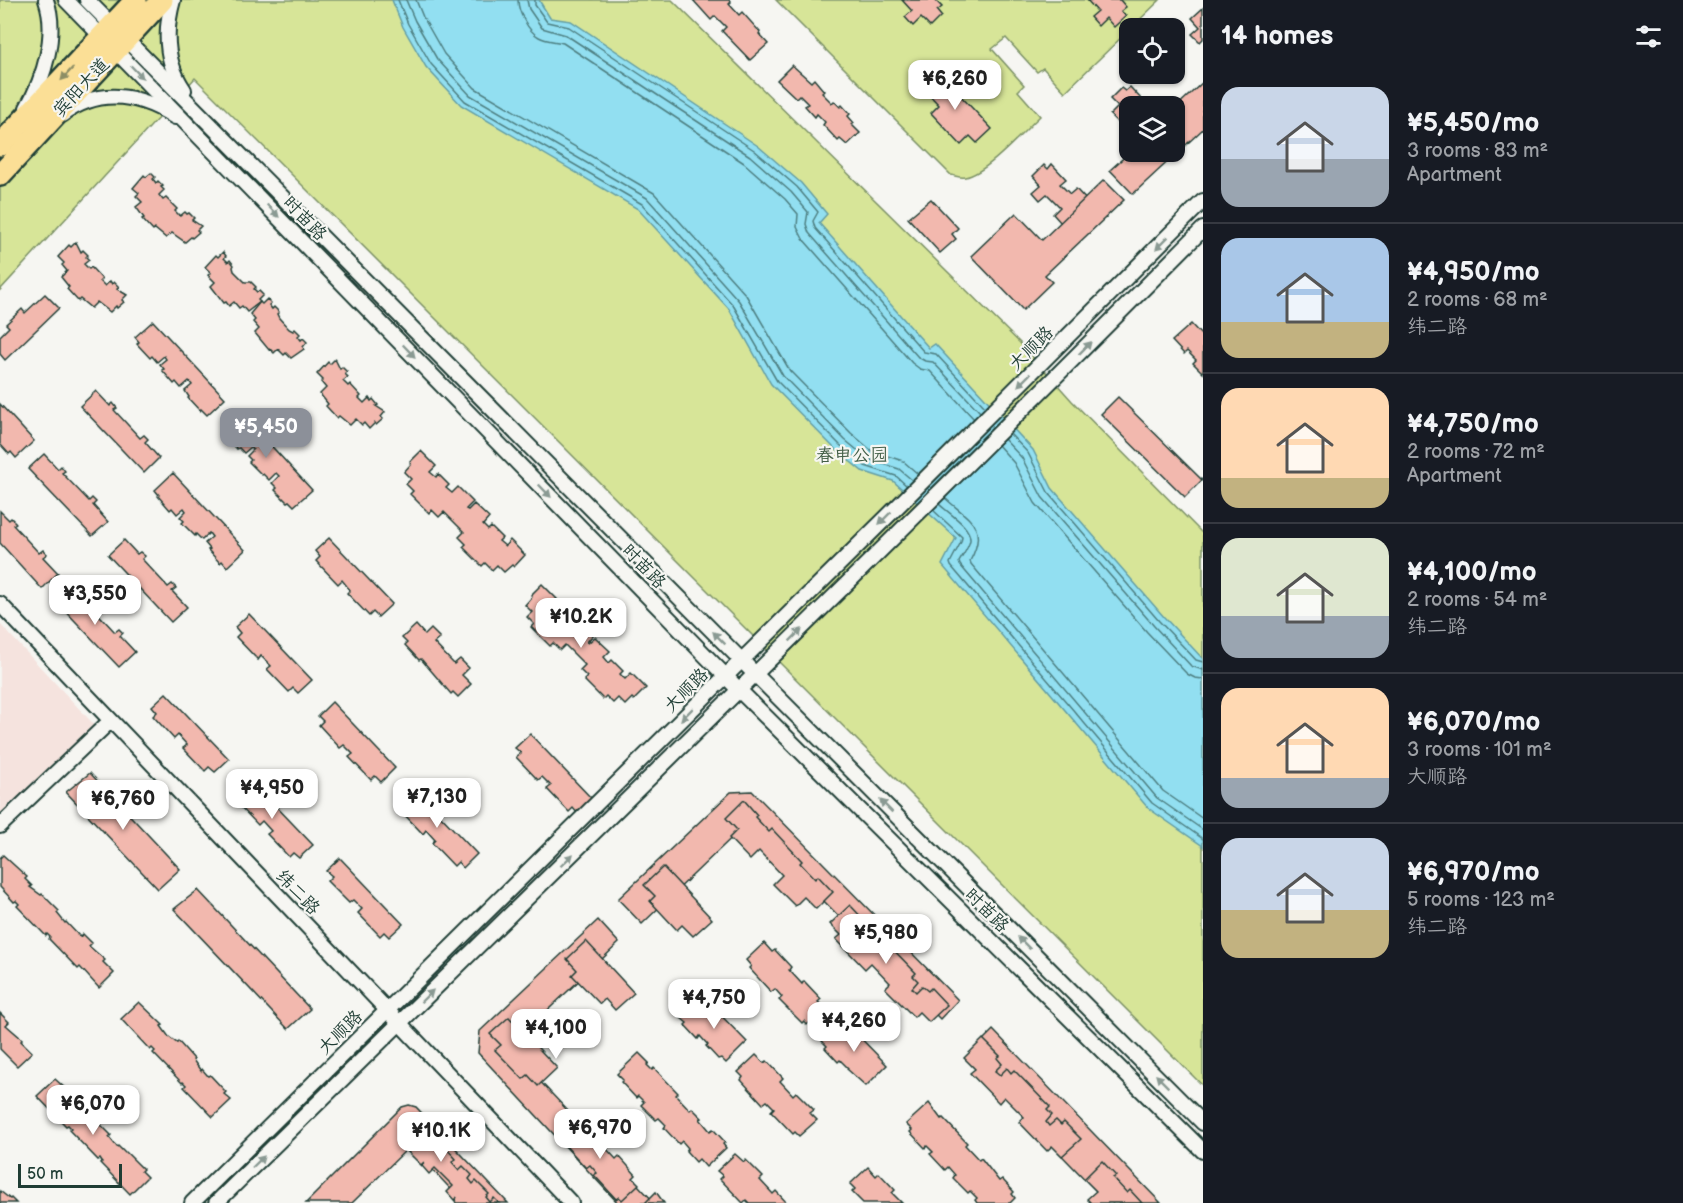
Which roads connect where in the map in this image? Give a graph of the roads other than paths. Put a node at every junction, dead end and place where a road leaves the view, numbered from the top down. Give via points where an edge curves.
1 (46, 0) edge
2 (66, 0) edge
3 (87, 0) edge
4 (136, 0) edge
5 (162, 0) edge
6 (173, 0) edge
7 (114, 37) junction
8 (203, 117) junction
9 (191, 127) junction
10 (15, 129) junction
11 (37, 135) junction
12 (0, 146) edge
13 (0, 175) edge
14 (1203, 201) edge
15 (1203, 229) edge
16 (0, 604) edge
17 (741, 660) junction
18 (756, 675) junction
19 (740, 691) junction
20 (105, 726) dead end
21 (0, 826) edge
22 (386, 1011) junction
23 (399, 1024) junction
24 (1203, 1123) edge
25 (1203, 1151) edge
26 (192, 1203) edge
27 (216, 1203) edge
28 (571, 1203) edge

1 - 10 street via 50,35 45,62 38,87
2 - 7 street, 时苗路
3 - 7 street, 时苗路
4 - 7 highway, 宾阳大道
5 - 7 highway, 宾阳大道
6 - 8 street via 167,21 167,47 175,77
7 - 8 street, 时苗路
7 -> 9 street, 时苗路
7 -> 10 highway, 宾阳大道
7 - 11 highway, 宾阳大道
17 -> 8 street, 时苗路
9 - 11 street via 152,104 126,95 94,99 68,111
9 -> 19 street, 时苗路
10 - 12 highway, 宾阳大道
11 - 13 highway, 宾阳大道
14 -> 17 street, 大顺路
18 -> 15 street, 大顺路
16 - 22 street, 纬二路
17 - 18 street, 时苗路
17 -> 22 street, 大顺路
18 - 19 street, 大顺路
24 -> 18 street, 时苗路
23 -> 19 street, 大顺路
19 - 25 street, 时苗路
20 - 21 street
22 - 23 street, 纬二路
22 - 26 street, 大顺路
27 -> 23 street, 大顺路
23 - 28 street, 纬二路

